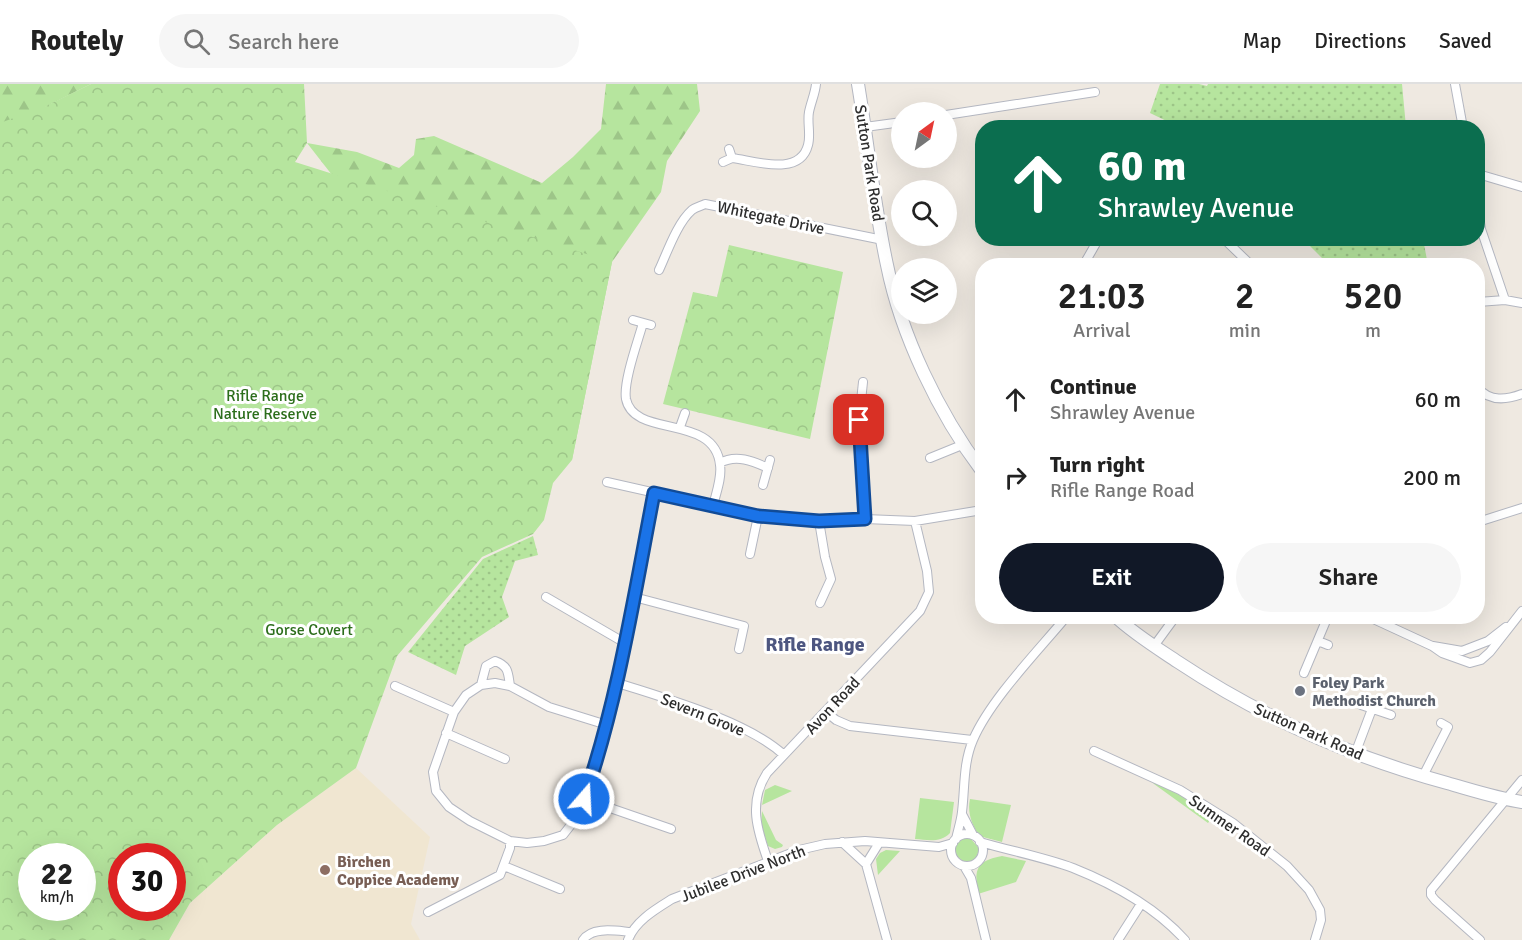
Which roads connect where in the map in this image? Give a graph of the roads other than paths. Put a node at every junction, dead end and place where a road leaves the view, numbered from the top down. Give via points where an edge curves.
1 (816, 84) edge
2 (858, 84) edge
3 (1455, 84) edge
4 (1095, 92) dead end
5 (957, 113) edge
6 (1462, 120) edge
7 (891, 123) edge
8 (865, 127) junction
9 (729, 149) dead end
10 (1485, 176) edge
11 (1522, 187) edge
12 (883, 240) junction
13 (1485, 243) edge
14 (1231, 246) edge
15 (1244, 258) edge
16 (659, 270) dead end
17 (1505, 300) junction
18 (1485, 301) edge
19 (1522, 303) edge
20 (633, 320) dead end
21 (862, 382) dead end
22 (1522, 394) edge
23 (1485, 395) edge
24 (685, 413) dead end
25 (680, 427) junction
26 (962, 445) junction
27 (930, 458) dead end
28 (975, 462) edge
29 (720, 463) junction
30 (607, 482) dead end
31 (763, 485) dead end
32 (654, 493) junction
33 (713, 506) junction
34 (1522, 508) edge
35 (975, 511) edge
36 (758, 516) junction
37 (865, 519) junction
38 (1485, 520) edge
39 (819, 521) junction
40 (915, 521) junction
41 (750, 554) dead end
42 (546, 597) dead end
43 (634, 597) junction
44 (820, 603) dead end
45 (1522, 611) edge
46 (1514, 621) junction
47 (1060, 624) edge
48 (1125, 624) edge
49 (1170, 624) edge
50 (1325, 624) edge
51 (1384, 624) edge
52 (1318, 641) junction
53 (625, 643) junction
54 (1328, 645) dead end
55 (1154, 646) junction
56 (1432, 646) junction
57 (739, 649) dead end
58 (1304, 673) dead end
59 (618, 683) junction
60 (481, 685) junction
61 (395, 686) dead end
62 (510, 686) junction
63 (1361, 705) dead end
64 (1372, 709) junction
65 (454, 712) junction
66 (826, 712) junction
67 (1391, 715) dead end
68 (607, 725) junction
69 (1448, 726) dead end
70 (446, 733) junction
71 (972, 740) junction
72 (1094, 751) dead end
73 (1355, 754) junction
74 (784, 755) junction
75 (505, 759) dead end
76 (1423, 776) junction
77 (1522, 780) edge
78 (584, 799) junction
79 (1505, 800) junction
80 (1522, 802) edge
81 (962, 814) junction
82 (671, 829) dead end
83 (973, 836) junction
84 (510, 841) junction
85 (954, 841) junction
86 (842, 842) junction
87 (980, 842) junction
88 (879, 843) junction
89 (939, 847) junction
90 (1006, 850) junction
91 (952, 855) junction
92 (982, 857) junction
93 (768, 861) junction
94 (866, 864) junction
95 (504, 866) junction
96 (964, 866) junction
97 (970, 878) junction
98 (560, 889) dead end
99 (1141, 904) junction
100 (428, 912) dead end
101 (630, 936) edge
102 (583, 940) edge
103 (887, 940) edge
104 (986, 940) edge
105 (1118, 940) edge
106 (1185, 940) edge
107 (1315, 940) edge
108 (1480, 940) edge

1 - 9 street via 809,113 808,145 796,163 728,160
2 - 8 main road, Sutton Park Road
3 - 6 street
4 - 5 street
7 - 8 street
8 - 12 main road, Sutton Park Road
10 - 11 street
12 - 16 street, Whitegate Drive via 705,204 693,209 686,219
12 - 26 main road, Sutton Park Road via 900,313
13 - 17 street
14 - 15 street
17 - 18 street
17 - 19 street
20 - 25 street via 647,324 626,386 628,404 641,418
21 - 37 street via 859,420
22 - 23 street via 1498,399
24 - 25 street
25 - 29 street via 709,443
26 - 27 street
26 - 28 main road, Sutton Park Road
29 - 31 street via 748,460 769,464
29 - 33 street
30 - 32 street
32 - 33 street
32 - 43 street
33 - 36 street
34 - 38 street
35 - 40 street
36 - 39 street
36 - 41 street
37 - 39 street
37 - 40 street
39 - 44 street via 831,579
40 - 66 street, Avon Road via 927,571 928,592 920,611
42 - 53 street
43 - 53 street
43 - 57 street via 744,626
45 - 46 street
46 - 56 street via 1476,647 1462,651
46 - 56 street via 1481,660 1470,663
47 - 71 street via 986,715
48 - 55 main road, Sutton Park Road
49 - 55 street
50 - 52 street
51 - 56 street
52 - 54 street
52 - 58 street
53 - 59 street
55 - 73 main road, Sutton Park Road via 1210,684 1278,721
59 - 68 street
59 - 74 street, Severn Grove via 742,728
60 - 62 street
60 - 62 street via 486,666 495,661 503,664
60 - 65 street via 466,695
61 - 65 street
62 - 68 street via 549,707
63 - 64 street
64 - 67 street
64 - 73 street
65 - 70 street
66 - 71 street via 849,726
66 - 74 street, Avon Road
68 - 78 street
69 - 76 street
70 - 75 street
70 - 84 street via 433,772 436,791 449,807
71 - 81 street
72 - 107 street, Summer Road via 1180,790 1233,823 1287,866 1309,890 1320,910
73 - 76 main road, Sutton Park Road
74 - 93 street, Avon Road via 758,786 756,798 758,828
76 - 79 main road, Sutton Park Road
77 - 79 street
78 - 82 street
78 - 84 street via 563,835 527,843
79 - 80 main road, Sutton Park Road
79 - 108 street via 1431,890 1435,900
81 - 83 street
81 - 85 street
83 - 85 street via 964,835
83 - 87 street
84 - 95 street
85 - 89 street, Jubilee Drive North
85 - 91 street
86 - 88 street, Jubilee Drive North
86 - 93 street, Jubilee Drive North
86 - 94 street
87 - 90 street
87 - 92 street
88 - 89 street, Jubilee Drive North
88 - 94 street
89 - 91 street, Jubilee Drive North
90 - 92 street
90 - 99 street via 1073,868
91 - 96 street
92 - 96 street via 973,865
92 - 97 street
93 - 101 street, Jubilee Drive North via 672,899
94 - 103 street
95 - 98 street
95 - 100 street via 500,875
96 - 97 street
97 - 104 street
99 - 105 street
99 - 106 street
101 - 102 street, Jubilee Drive North via 600,932 590,933

